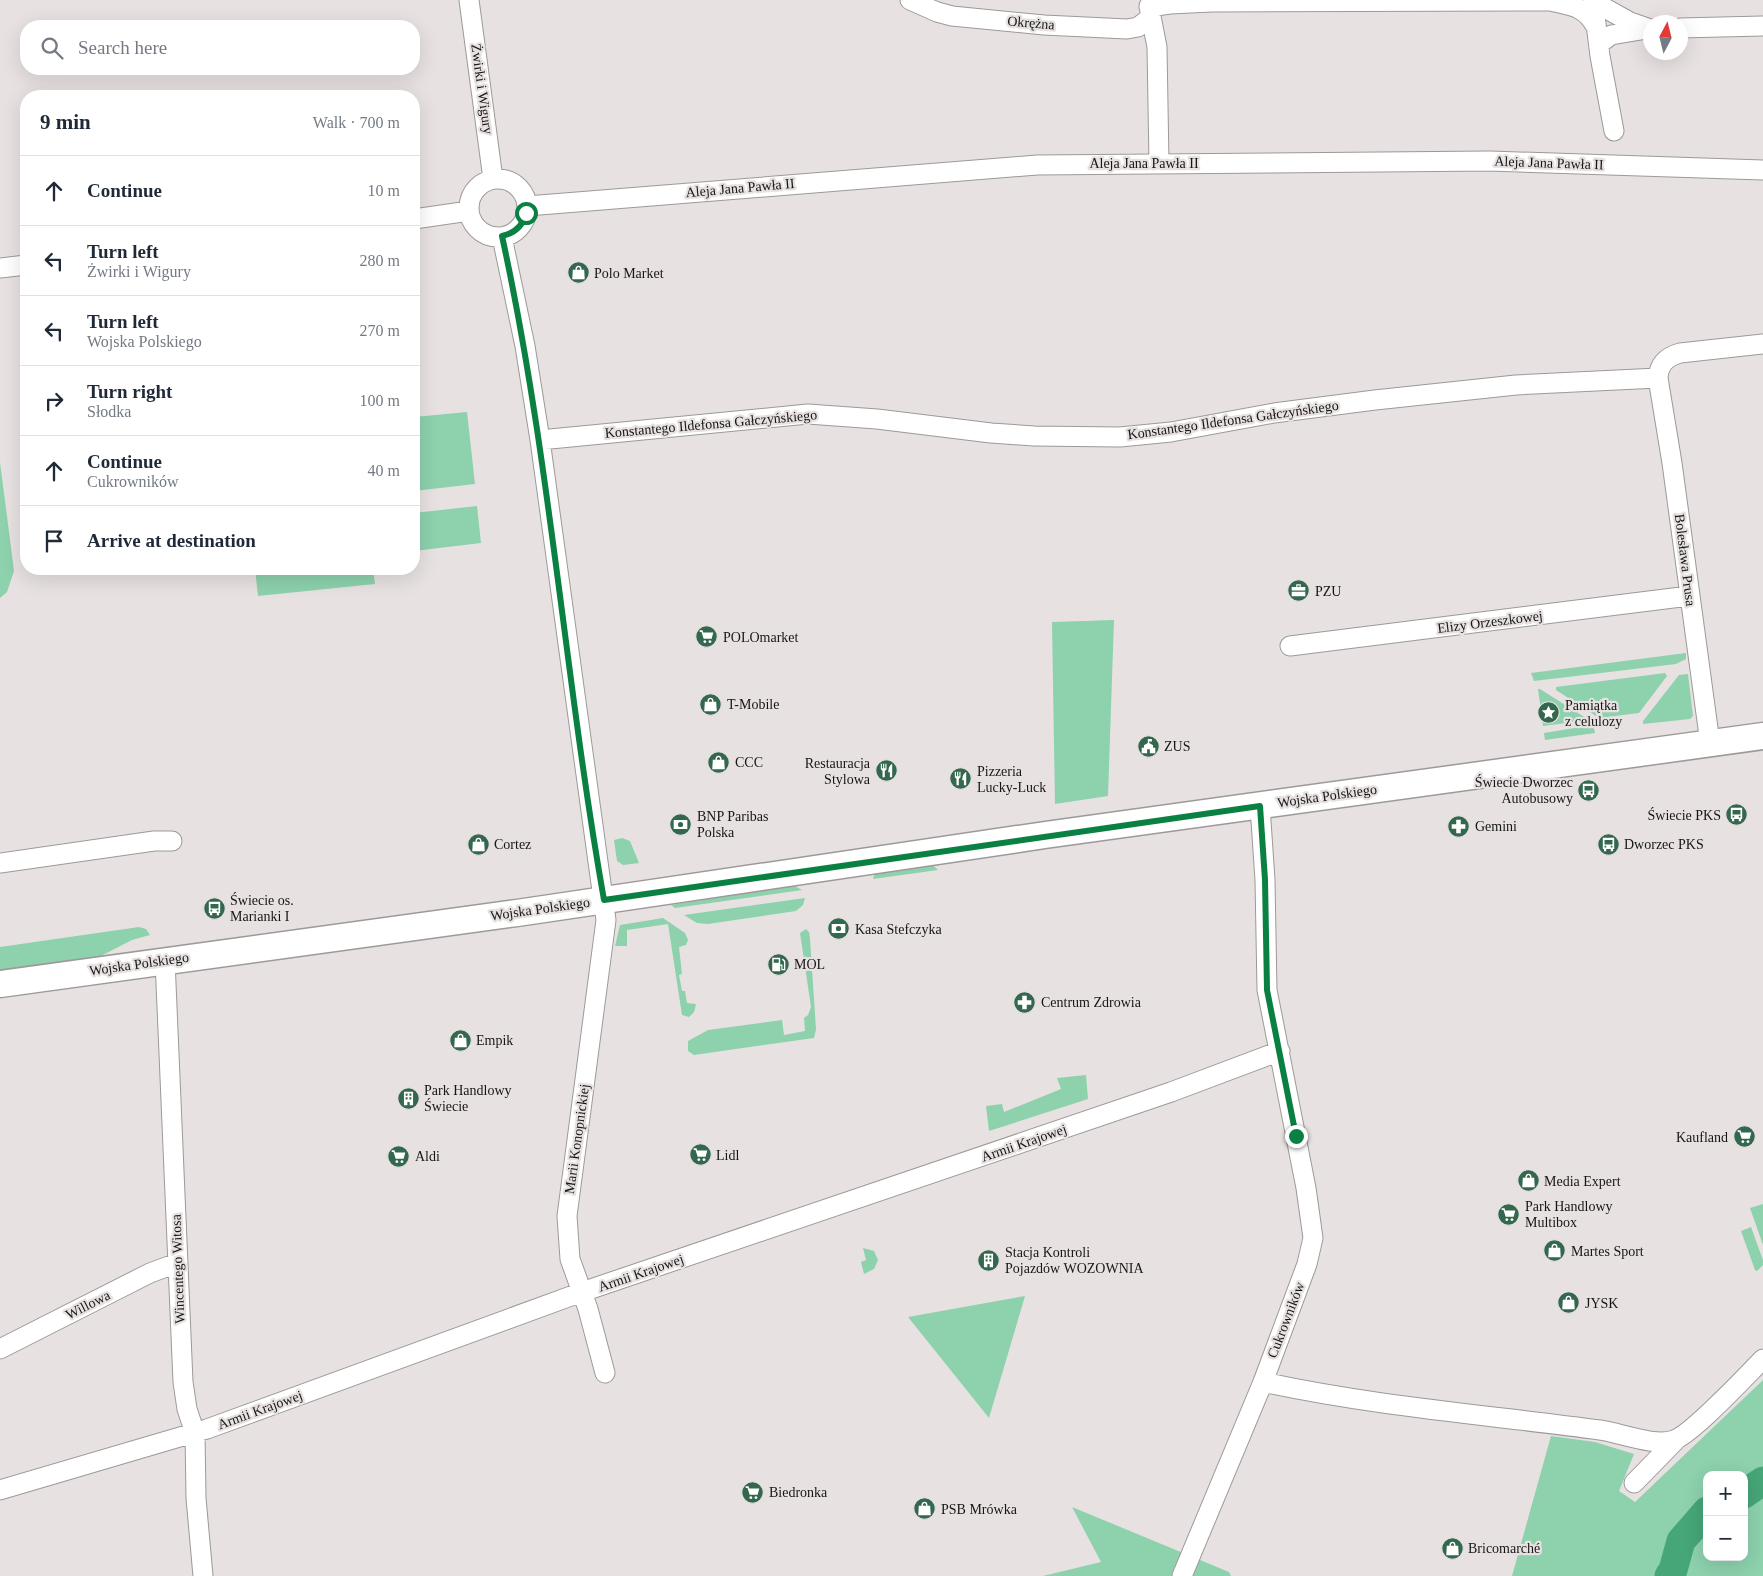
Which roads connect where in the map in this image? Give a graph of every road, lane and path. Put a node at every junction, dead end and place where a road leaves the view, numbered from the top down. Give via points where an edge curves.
1 (469, 0) edge
2 (910, 0) edge
3 (1553, 1) edge
4 (1593, 1) edge
5 (1149, 8) edge
6 (1595, 25) junction
7 (1763, 26) edge
8 (1643, 27) edge
9 (1688, 28) edge
10 (1643, 30) edge
11 (1599, 44) junction
12 (1614, 131) dead end
13 (1158, 163) junction
14 (1763, 170) edge
15 (493, 179) junction
16 (527, 206) junction
17 (469, 211) junction
18 (420, 218) edge
19 (502, 236) junction
20 (20, 265) edge
21 (0, 268) edge
22 (1763, 344) edge
23 (1658, 378) junction
24 (540, 440) junction
25 (1689, 596) junction
26 (1290, 646) dead end
27 (1763, 736) edge
28 (1710, 743) junction
29 (1260, 806) junction
30 (172, 841) dead end
31 (0, 863) edge
32 (604, 900) junction
33 (165, 960) junction
34 (0, 984) edge
35 (1280, 1051) junction
36 (177, 1263) junction
37 (582, 1292) junction
38 (0, 1349) edge
39 (1763, 1359) edge
40 (605, 1373) dead end
41 (1263, 1382) junction
42 (196, 1433) junction
43 (1676, 1440) junction
44 (1634, 1483) dead end
45 (0, 1490) edge
46 (203, 1576) edge
47 (1182, 1576) edge

1 - 15 street, Żwirki i Wigury
2 - 5 street, Okrężna via 952,16 1126,29 1138,27
3 - 5 street via 1212,2
3 - 6 street via 1578,8 1589,15
4 - 6 street
4 - 8 street
5 - 13 street via 1158,47
6 - 11 street
7 - 9 street
10 - 11 street via 1611,35
11 - 12 street
13 - 14 street, Aleja Jana Pawła II via 1490,161
13 - 16 street, Aleja Jana Pawła II via 1028,165
15 - 16 street via 502,179 519,188
15 - 17 street via 477,187 469,202
16 - 19 street via 521,226
17 - 18 street
17 - 19 street via 477,228 493,236
19 - 24 street
20 - 21 street
22 - 23 street via 1671,356 1658,369
23 - 24 street, Konstantego Ildefonsa Gałczyńskiego via 1516,385 1376,400 1120,437 991,433 877,418 808,414
23 - 25 street, Bolesława Prusa
24 - 32 street
25 - 26 street, Elizy Orzeszkowej
25 - 28 street, Bolesława Prusa
27 - 28 street, Wojska Polskiego
28 - 29 street, Wojska Polskiego
29 - 32 street, Wojska Polskiego
29 - 35 street, Cukrowników via 1267,990
30 - 31 street
32 - 33 street, Wojska Polskiego
32 - 37 street, Marii Konopnickiej via 606,920 567,1216 570,1259
33 - 34 street, Wojska Polskiego
33 - 36 street, Wincentego Witosa
35 - 37 street, Armii Krajowej via 1171,1092
35 - 41 street, Cukrowników via 1313,1238 1307,1264
36 - 38 street, Willowa via 150,1273
36 - 42 street, Wincentego Witosa via 183,1382 187,1409
37 - 40 street, Marii Konopnickiej
37 - 42 street, Armii Krajowej
39 - 43 street
41 - 43 street via 1363,1399 1611,1432 1647,1441 1663,1443
41 - 47 street, Cukrowników
42 - 45 street, Armii Krajowej
42 - 46 street, Wincentego Witosa via 196,1498
43 - 44 street

